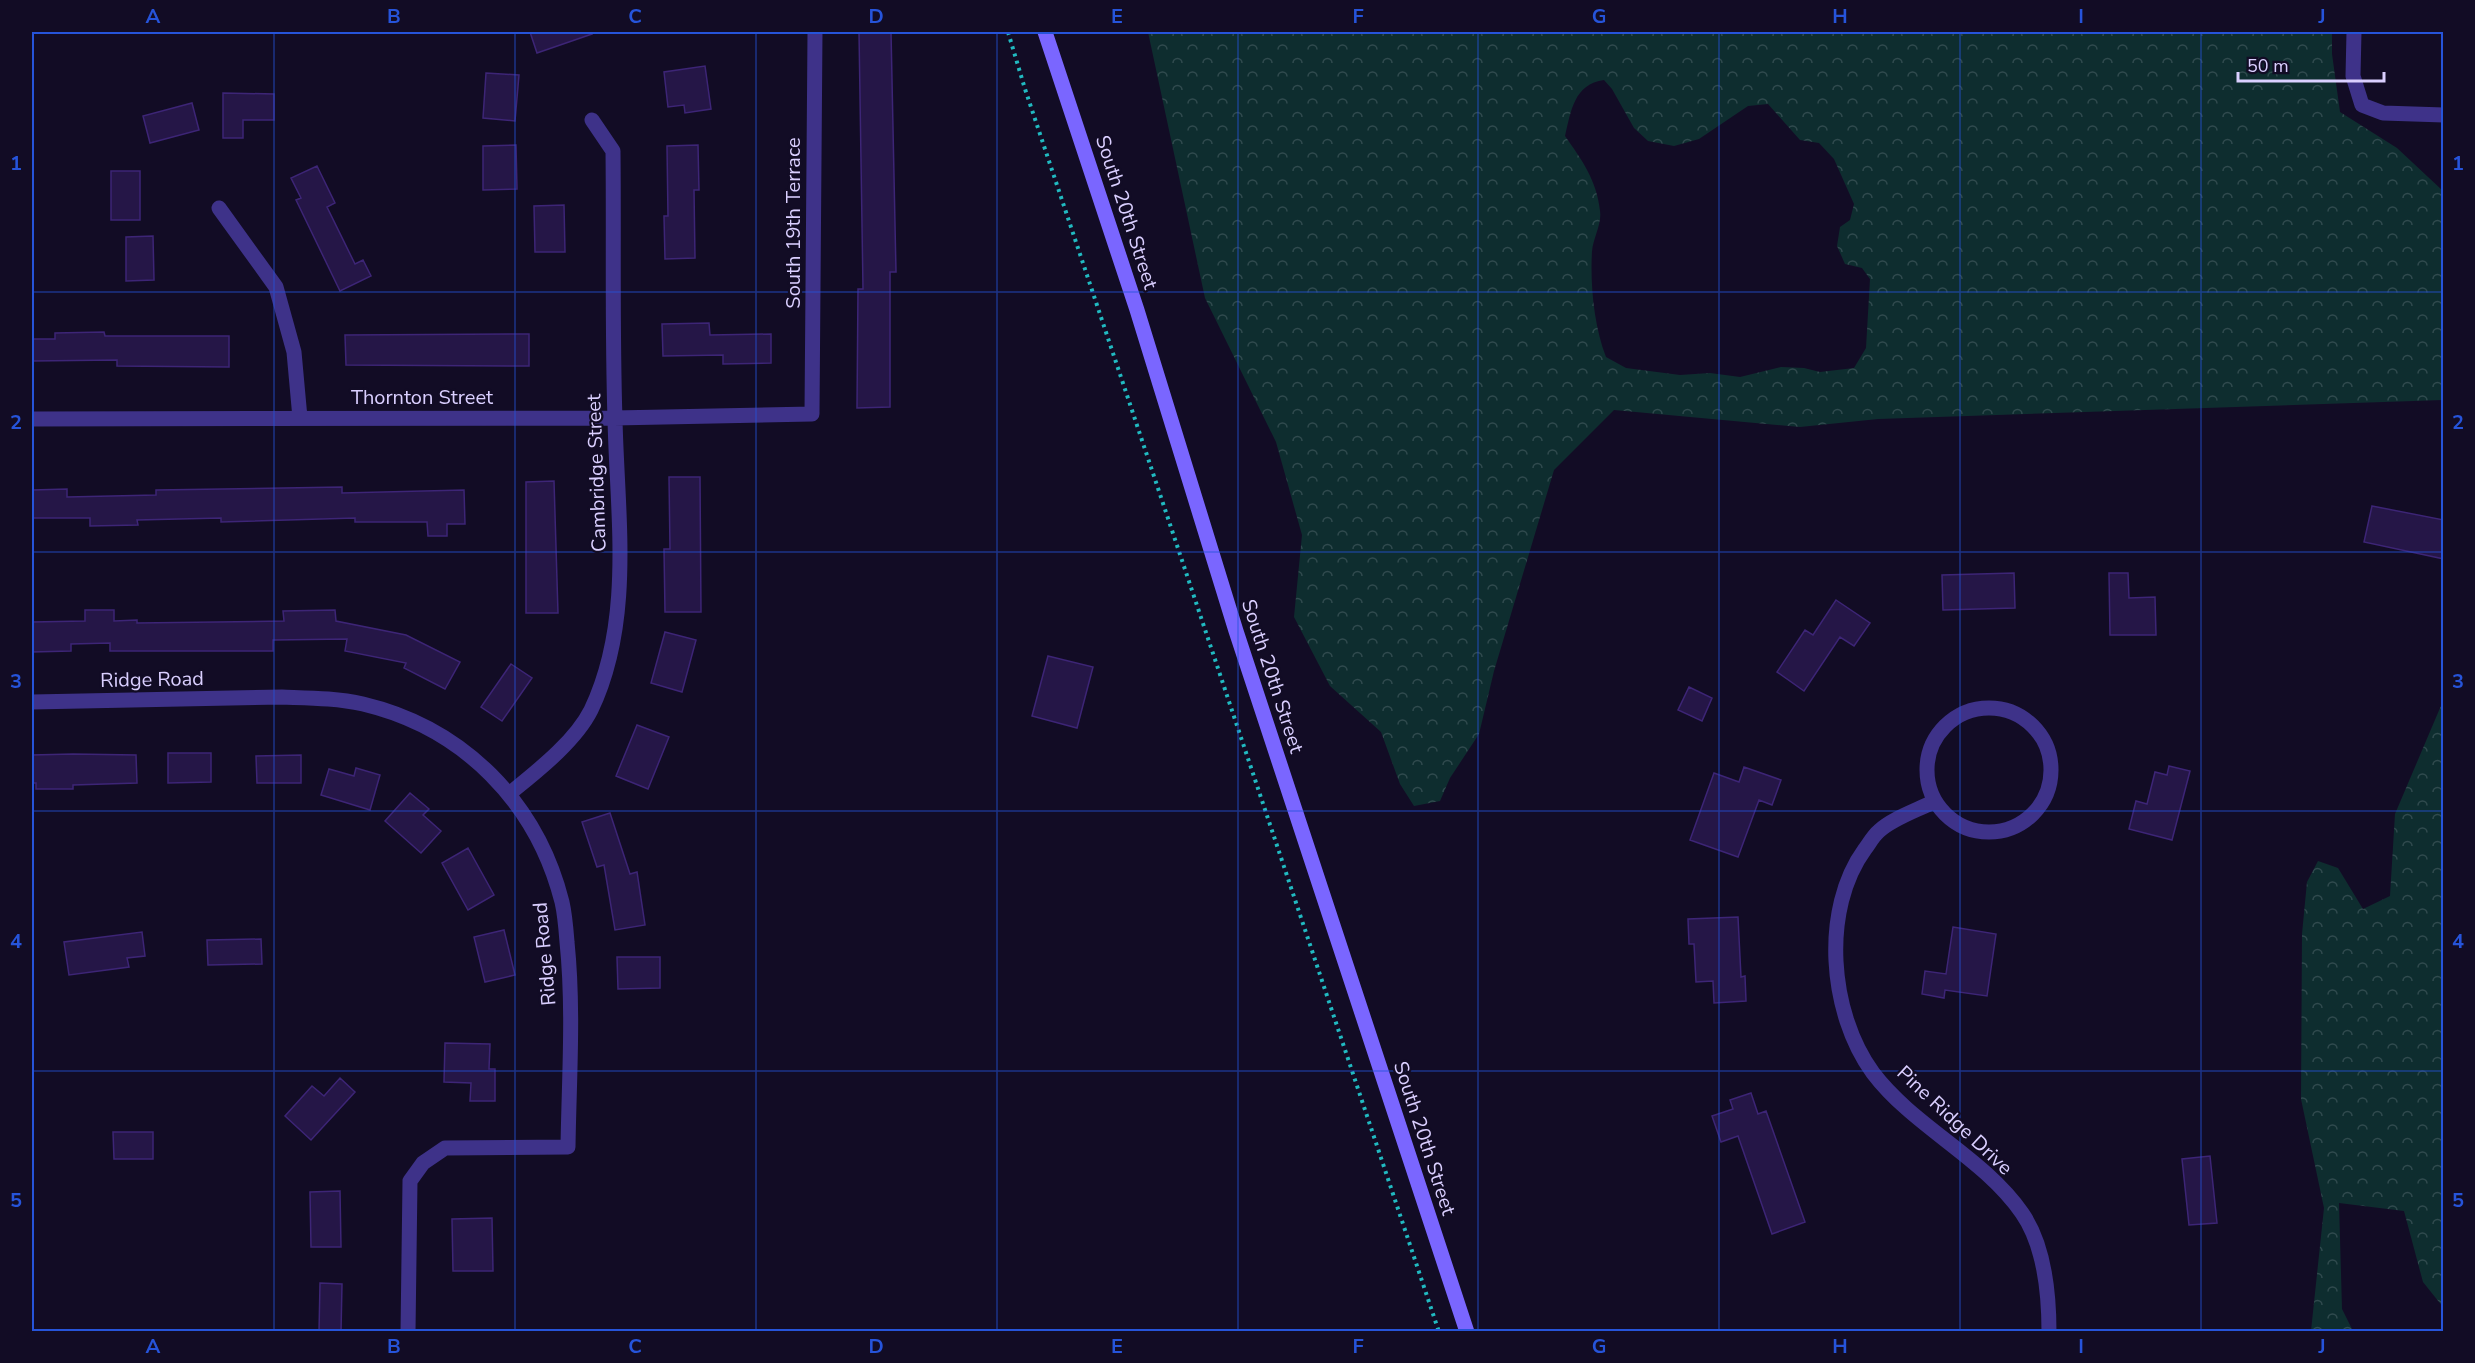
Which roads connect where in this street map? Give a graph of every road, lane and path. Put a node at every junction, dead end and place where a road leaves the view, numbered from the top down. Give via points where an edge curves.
1 (815, 32) edge
2 (1008, 32) edge
3 (1045, 32) edge
4 (2354, 32) edge
5 (2444, 115) edge
6 (592, 120) dead end
7 (219, 208) dead end
8 (812, 414) joint
9 (300, 418) junction
10 (615, 418) junction
11 (32, 419) edge
12 (32, 702) edge
13 (509, 794) junction
14 (1935, 801) junction
15 (408, 1332) edge
16 (1439, 1332) edge
17 (1467, 1332) edge
18 (2049, 1332) edge

1 - 8 street, South 19th Terrace
2 - 16 path
3 - 17 main road, South 20th Street via 1137,310 1243,652
4 - 5 street via 2354,76 2362,105 2383,113
6 - 10 street, Cambridge Street via 613,151
7 - 9 street via 276,287 294,352
8 - 10 street, Thornton Street
9 - 10 street, Thornton Street
9 - 11 street, Thornton Street
10 - 13 street, Cambridge Street via 620,570 614,643 590,711 555,756
12 - 13 street, Ridge Road via 282,697 363,704 440,735 484,767
13 - 15 street, Ridge Road via 521,807 548,855 563,904 571,978 568,1147 445,1148 423,1163 410,1181
14 - 14 street via 1926,774 1928,754 1935,736 1964,712 2002,708 2020,715 2045,742 2051,778 2036,811 2022,823 1996,831 1969,830 1953,821
14 - 18 street, Pine Ridge Drive via 1879,831 1850,869 1839,906 1835,948 1838,986 1859,1047 1873,1072 1909,1110 1992,1180 2022,1214 2041,1256 2048,1292

